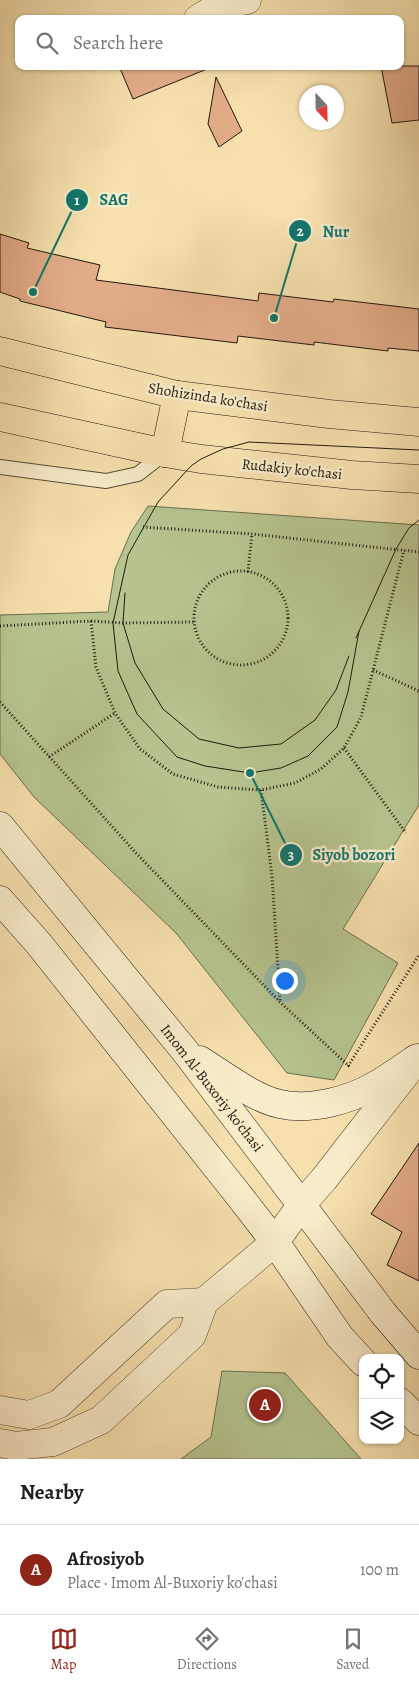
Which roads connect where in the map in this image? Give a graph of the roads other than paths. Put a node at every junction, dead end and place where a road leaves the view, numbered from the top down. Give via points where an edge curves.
1 (247, 0) edge
2 (204, 15) edge
3 (0, 351) edge
4 (177, 395) junction
5 (0, 417) edge
6 (419, 422) edge
7 (165, 453) junction
8 (0, 467) edge
9 (419, 479) edge
10 (0, 826) edge
11 (0, 900) edge
12 (185, 1052) junction
13 (418, 1056) edge
14 (302, 1204) junction
15 (275, 1242) junction
16 (204, 1302) junction
17 (419, 1355) edge
18 (359, 1358) edge
19 (404, 1406) edge
20 (0, 1410) edge
21 (419, 1421) edge
22 (0, 1443) edge

1 - 2 main road
3 - 4 main road, Shohizinda ko'chasi
4 - 6 main road, Shohizinda ko'chasi
4 - 7 main road
5 - 7 main road
7 - 8 lane via 138,474 106,482
7 - 9 main road, Rudakiy ko'chasi via 279,468
10 - 12 main road, Imom Al-Buxoriy ko'chasi
11 - 15 main road via 39,944
12 - 13 main road via 238,1084 280,1104 303,1106 350,1097 375,1086
12 - 14 main road, Imom Al-Buxoriy ko'chasi
13 - 14 main road
14 - 15 main road
14 - 17 main road, Imom Al-Buxoriy ko'chasi via 383,1313
15 - 16 main road
15 - 18 main road via 340,1337
16 - 20 main road via 167,1304 59,1404 29,1415
16 - 22 main road via 192,1335 100,1420 53,1442 16,1446
19 - 21 main road

